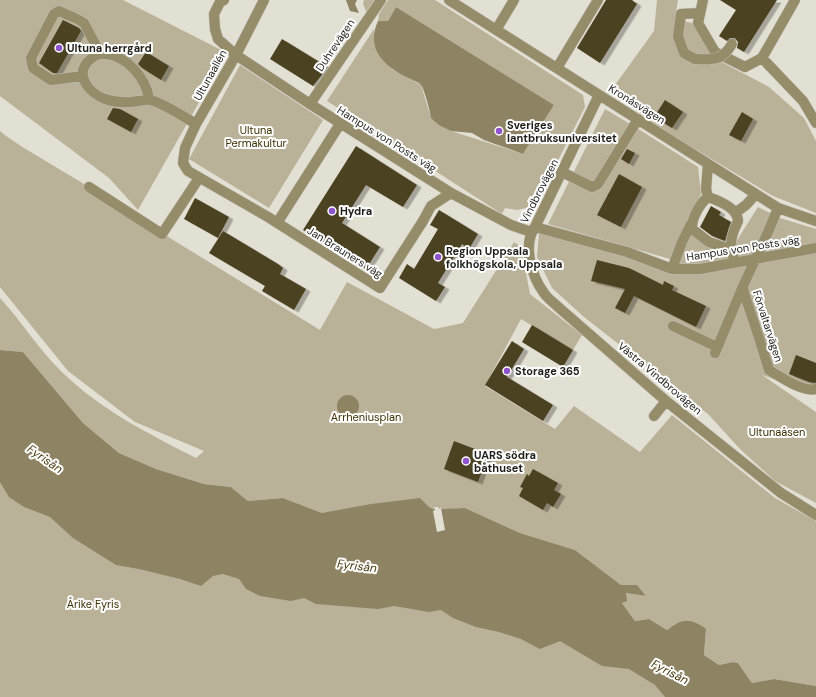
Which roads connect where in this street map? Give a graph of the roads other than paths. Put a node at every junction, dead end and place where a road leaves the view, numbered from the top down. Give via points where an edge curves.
1 (224, 0) edge
2 (264, 0) edge
3 (381, 0) edge
4 (449, 0) edge
5 (514, 0) edge
6 (598, 0) edge
7 (703, 0) edge
8 (795, 0) edge
9 (700, 13) junction
10 (496, 30) junction
11 (732, 44) dead end
12 (100, 53) junction
13 (236, 55) junction
14 (762, 58) junction
15 (557, 68) junction
16 (83, 76) junction
17 (599, 95) junction
18 (149, 99) junction
19 (310, 104) junction
20 (638, 119) junction
21 (816, 123) edge
22 (196, 124) junction
23 (340, 124) junction
24 (708, 164) junction
25 (562, 172) junction
26 (199, 178) junction
27 (89, 187) dead end
28 (451, 193) junction
29 (756, 194) junction
30 (708, 197) junction
31 (778, 208) junction
32 (735, 214) junction
33 (816, 221) edge
34 (277, 223) junction
35 (691, 224) junction
36 (533, 230) junction
37 (816, 248) edge
38 (731, 251) junction
39 (756, 258) junction
40 (736, 262) junction
41 (672, 269) junction
42 (743, 286) junction
43 (673, 326) dead end
44 (816, 389) edge
45 (666, 401) junction
46 (654, 416) dead end
47 (816, 515) edge

1 - 13 street, Hampus von Posts väg via 220,2 214,14 215,29 218,39
2 - 13 street, Ultunaallén
3 - 19 street, Duhrevägen
4 - 10 street, Kronåsvägen
5 - 10 street
6 - 15 street
7 - 9 street
8 - 14 street
9 - 11 street, bridge via 681,14 678,36 684,53 695,59 712,60 726,53
9 - 14 street via 698,23 715,52 745,67
10 - 15 street, Kronåsvägen
12 - 16 street via 86,64
12 - 16 street via 84,23 59,11 54,14 31,58 33,68 51,80
12 - 18 street via 122,58 128,63 143,83
13 - 19 street, Hampus von Posts väg
13 - 22 street, Ultunaallén
14 - 21 street via 803,101
15 - 17 street, Kronåsvägen
16 - 18 street via 88,87 104,99 121,103
17 - 20 street, Kronåsvägen
17 - 25 street, Vindbrovägen
18 - 22 street
19 - 23 street, Hampus von Posts väg
20 - 24 street, Kronåsvägen
20 - 25 street via 598,184 592,187
22 - 26 street, Ultunaallén via 185,148 183,163 188,171
23 - 28 street, Hampus von Posts väg
23 - 34 street
24 - 29 street, Kronåsvägen
24 - 30 street
25 - 36 street, Vindbrovägen
26 - 27 street via 162,234
26 - 34 street
28 - 34 street, Jan Brauners väg via 431,206 380,288
28 - 36 street, Hampus von Posts väg via 510,225
29 - 31 street, Kronåsvägen
29 - 32 street
30 - 32 street
30 - 35 street via 701,204
31 - 33 street, Kronåsvägen
31 - 39 street
32 - 38 street via 738,221 731,242
35 - 38 street via 692,229 709,242
35 - 41 street
36 - 41 street, Hampus von Posts väg via 627,252
36 - 45 street, Västra Vindbrovägen via 530,265 544,293
37 - 39 street, Hampus von Posts väg
38 - 40 street
39 - 40 street, Hampus von Posts väg
39 - 42 street
40 - 41 street, Hampus von Posts väg via 700,269
42 - 43 street via 716,350
42 - 44 street, Förvaltarvägen via 769,370 806,389
45 - 46 street
45 - 47 street, Västra Vindbrovägen via 781,493

